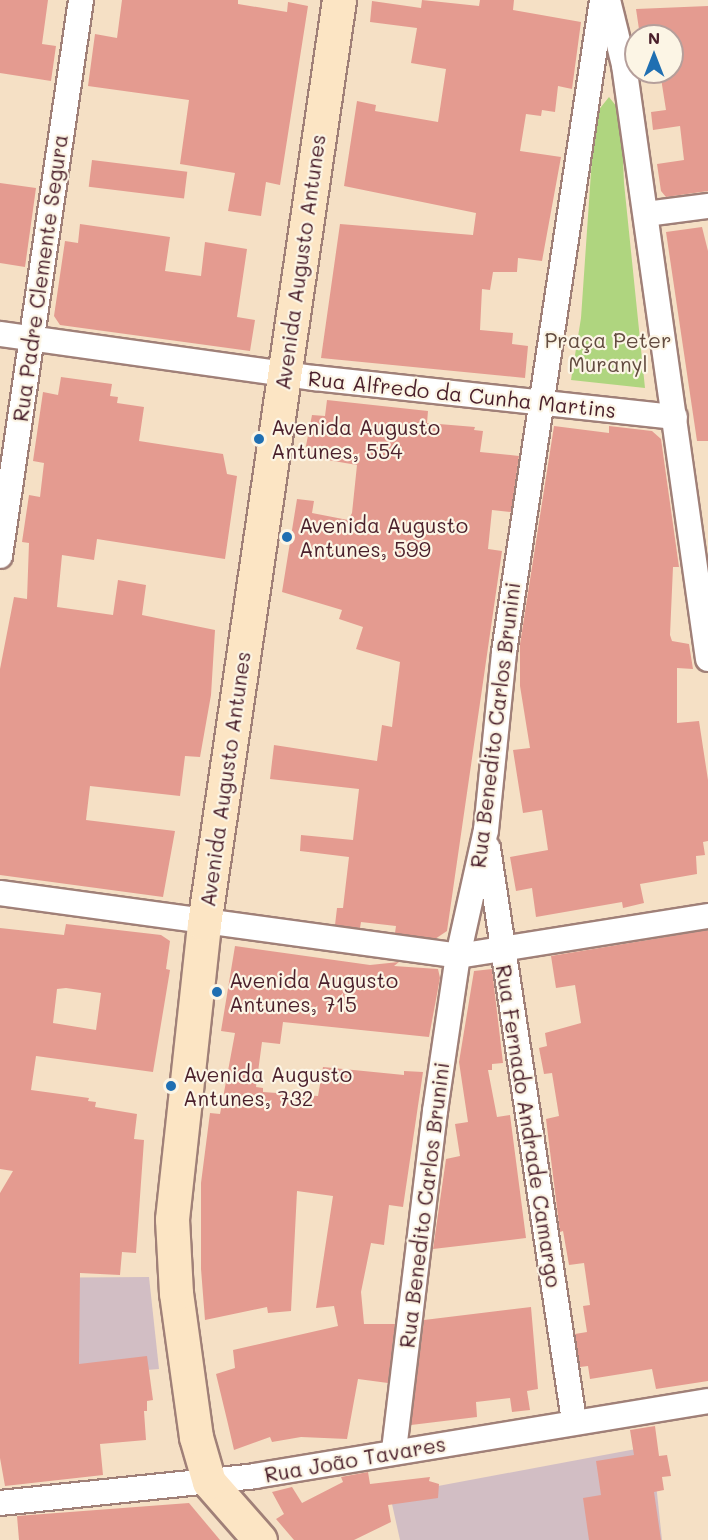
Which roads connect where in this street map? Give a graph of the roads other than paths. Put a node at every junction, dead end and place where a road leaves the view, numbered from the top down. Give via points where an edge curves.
1 (81, 0) edge
2 (339, 0) edge
3 (602, 0) edge
4 (608, 0) edge
5 (708, 207) edge
6 (646, 214) junction
7 (0, 334) edge
8 (31, 339) junction
9 (283, 374) junction
10 (540, 402) junction
11 (675, 417) junction
12 (0, 555) edge
13 (708, 659) edge
14 (486, 830) junction
15 (0, 893) edge
16 (708, 916) edge
17 (204, 924) junction
18 (501, 948) junction
19 (458, 956) junction
20 (708, 1401) edge
21 (574, 1421) junction
22 (394, 1450) junction
23 (209, 1482) junction
24 (0, 1503) edge
25 (260, 1540) edge

1 - 8 street, Rua Padre Clemente Segura
2 - 9 street, Avenida Augusto Antunes
3 - 10 street, Rua Benedito Carlos Brunini
4 - 6 street via 624,65
5 - 6 street
6 - 11 street
7 - 8 street, Rua Alfredo da Cunha Martins
8 - 9 street, Rua Alfredo da Cunha Martins
8 - 12 street, Rua Padre Clemente Segura
9 - 10 street, Rua Alfredo da Cunha Martins
9 - 17 street, Avenida Augusto Antunes
10 - 11 street, Rua Alfredo da Cunha Martins
10 - 14 street, Rua Benedito Carlos Brunini via 504,652
11 - 13 street
14 - 18 street, Rua Fernado Andrade Camargo
14 - 19 street, Rua Benedito Carlos Brunini
15 - 17 street
16 - 18 street
17 - 19 street
17 - 23 street, Avenida Augusto Antunes via 172,1219 186,1379
18 - 19 street
18 - 21 street, Rua Fernado Andrade Camargo
19 - 22 street, Rua Benedito Carlos Brunini
20 - 21 street, Rua João Tavares
21 - 22 street, Rua João Tavares
22 - 23 street, Rua João Tavares
23 - 24 street, Rua João Tavares
23 - 25 street, Avenida Augusto Antunes

